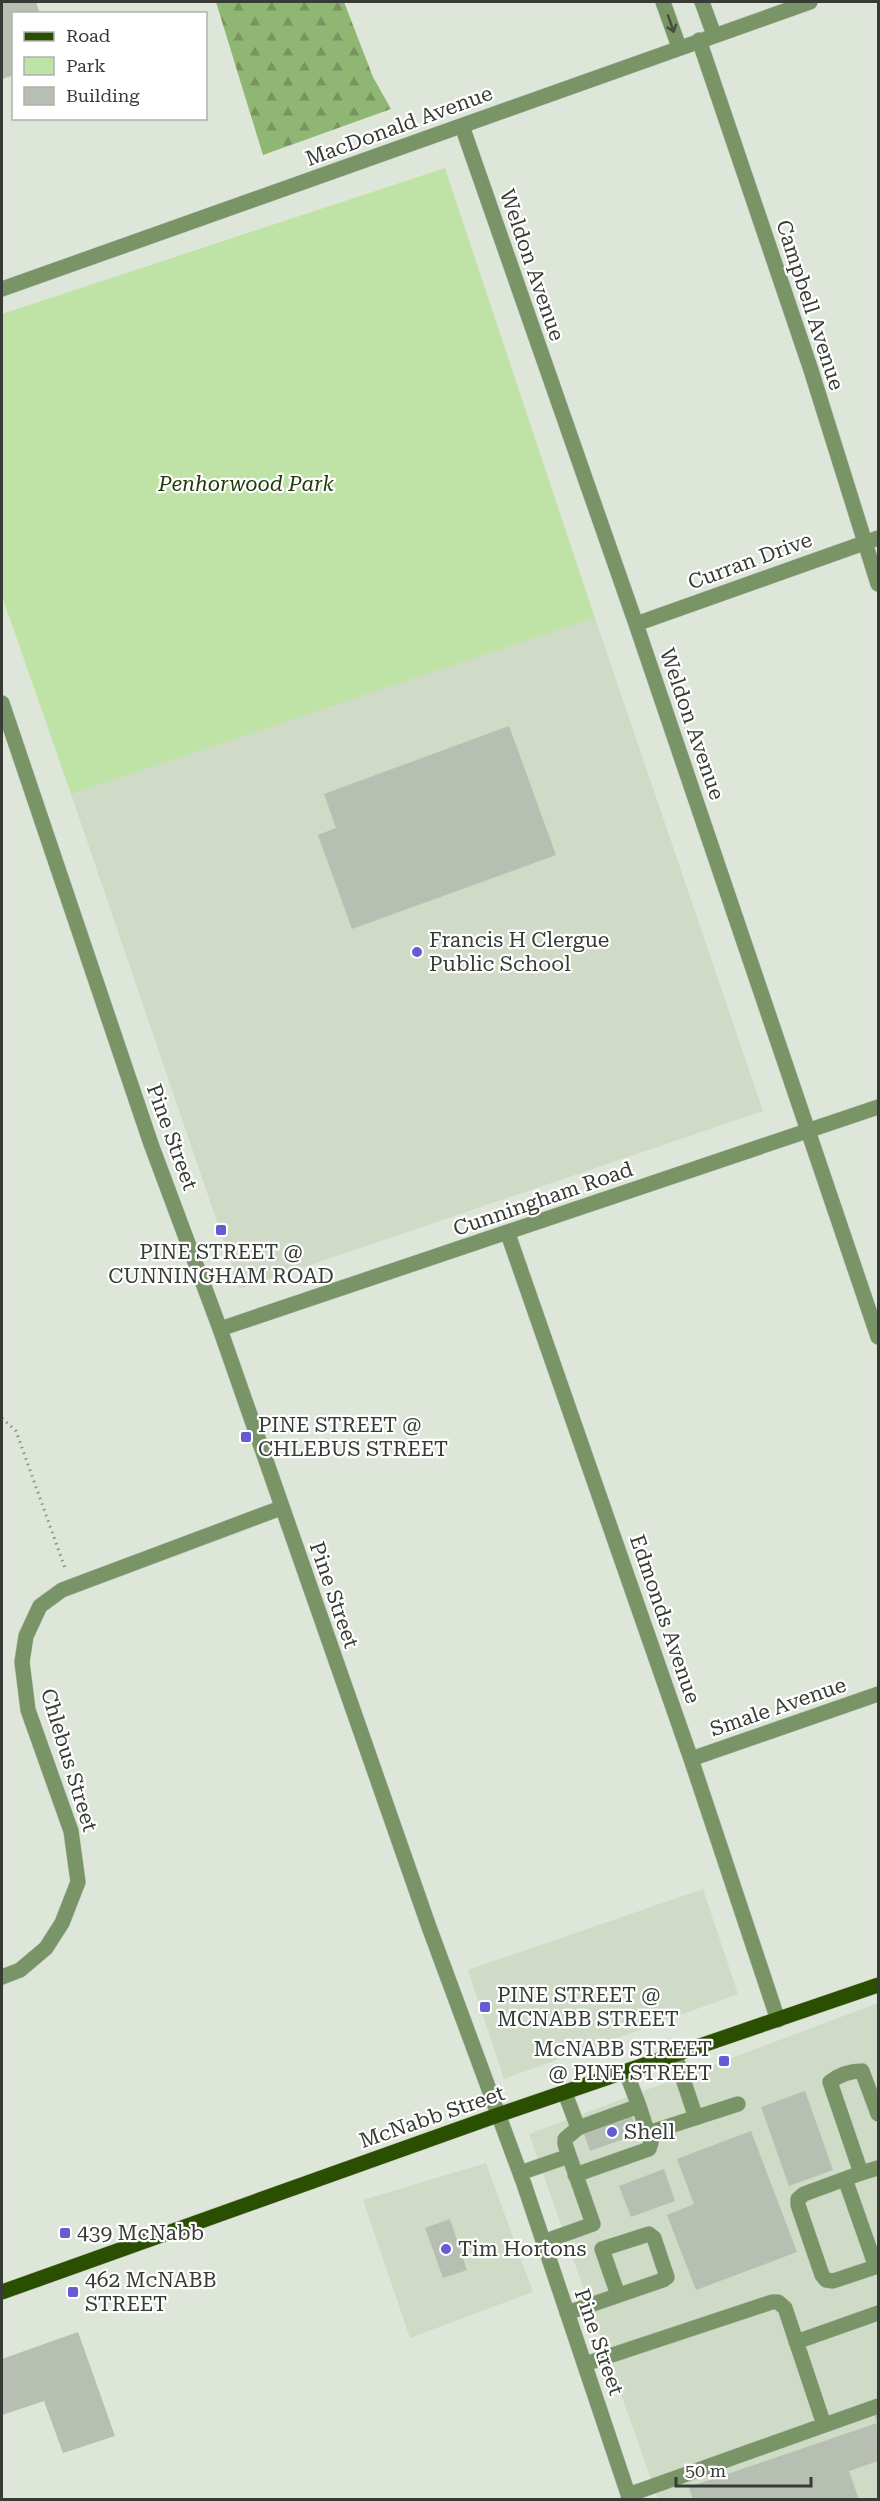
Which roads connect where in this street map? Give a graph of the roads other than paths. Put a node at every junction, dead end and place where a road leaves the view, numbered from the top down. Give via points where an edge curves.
1 (663, 2) edge
2 (702, 2) edge
3 (810, 2) edge
4 (714, 35) junction
5 (699, 40) junction
6 (680, 47) junction
7 (462, 126) junction
8 (2, 289) edge
9 (871, 541) edge
10 (879, 584) edge
11 (636, 624) junction
12 (2, 703) edge
13 (879, 1107) edge
14 (808, 1131) junction
15 (508, 1234) junction
16 (220, 1329) junction
17 (879, 1337) edge
18 (281, 1508) junction
19 (879, 1694) edge
20 (691, 1759) junction
21 (2, 1977) edge
22 (879, 1985) edge
23 (778, 2020) junction
24 (675, 2055) junction
25 (626, 2072) junction
26 (565, 2092) junction
27 (738, 2104) dead end
28 (639, 2106) junction
29 (879, 2114) edge
30 (498, 2115) junction
31 (696, 2118) junction
32 (578, 2128) junction
33 (648, 2133) junction
34 (569, 2156) junction
35 (879, 2168) edge
36 (520, 2173) junction
37 (861, 2173) junction
38 (575, 2175) junction
39 (845, 2179) junction
40 (593, 2224) junction
41 (543, 2242) junction
42 (602, 2249) junction
43 (877, 2266) edge
44 (2, 2292) edge
45 (618, 2295) junction
46 (567, 2313) junction
47 (879, 2313) edge
48 (796, 2342) junction
49 (585, 2364) junction
50 (879, 2406) edge
51 (824, 2426) junction
52 (629, 2497) edge

1 -> 6 street
2 - 4 street
3 - 4 street, MacDonald Avenue
4 - 5 street, MacDonald Avenue
5 - 6 street, MacDonald Avenue
5 - 9 street, Campbell Avenue
6 - 7 street, MacDonald Avenue
7 - 8 street, MacDonald Avenue
7 - 11 street, Weldon Avenue
9 - 10 street, Campbell Avenue
9 - 11 street, Curran Drive
11 - 14 street, Weldon Avenue
12 - 16 street, Pine Street via 151,1144
13 - 14 street, Cunningham Road
14 - 15 street, Cunningham Road
14 - 17 street, Weldon Avenue
15 - 16 street, Cunningham Road
15 - 20 street, Edmonds Avenue
16 - 18 street, Pine Street
18 - 21 street, Chlebus Street via 71,1586 40,1606 26,1636 22,1662 28,1710 71,1831 78,1882 62,1923 46,1948 20,1970
18 - 30 street, Pine Street
19 - 20 street, Smale Avenue
20 - 23 street, Edmonds Avenue
22 - 23 main road, McNabb Street
23 - 24 main road, McNabb Street
24 - 25 main road, McNabb Street
24 - 31 street
25 - 26 main road, McNabb Street
25 - 28 street
26 - 30 main road, McNabb Street
26 - 32 street
27 - 31 street
28 - 32 street
28 - 33 street
29 - 37 street via 862,2071 830,2082
30 - 36 street, Pine Street
30 - 44 main road, McNabb Street
31 - 33 street
32 - 34 street via 565,2139
33 - 38 street via 649,2149
34 - 36 street
34 - 38 street
35 - 37 street
36 - 41 street, Pine Street
37 - 39 street
38 - 40 street
39 - 43 street
39 - 43 street via 798,2199 822,2275 833,2281
40 - 41 street
40 - 42 street
41 - 46 street, Pine Street
42 - 45 street
42 - 45 street via 649,2234 667,2272 663,2280
45 - 46 street
46 - 49 street, Pine Street
47 - 48 street
48 - 49 street via 785,2308 772,2302
48 - 51 street
49 - 52 street, Pine Street
50 - 51 street
51 - 52 street

